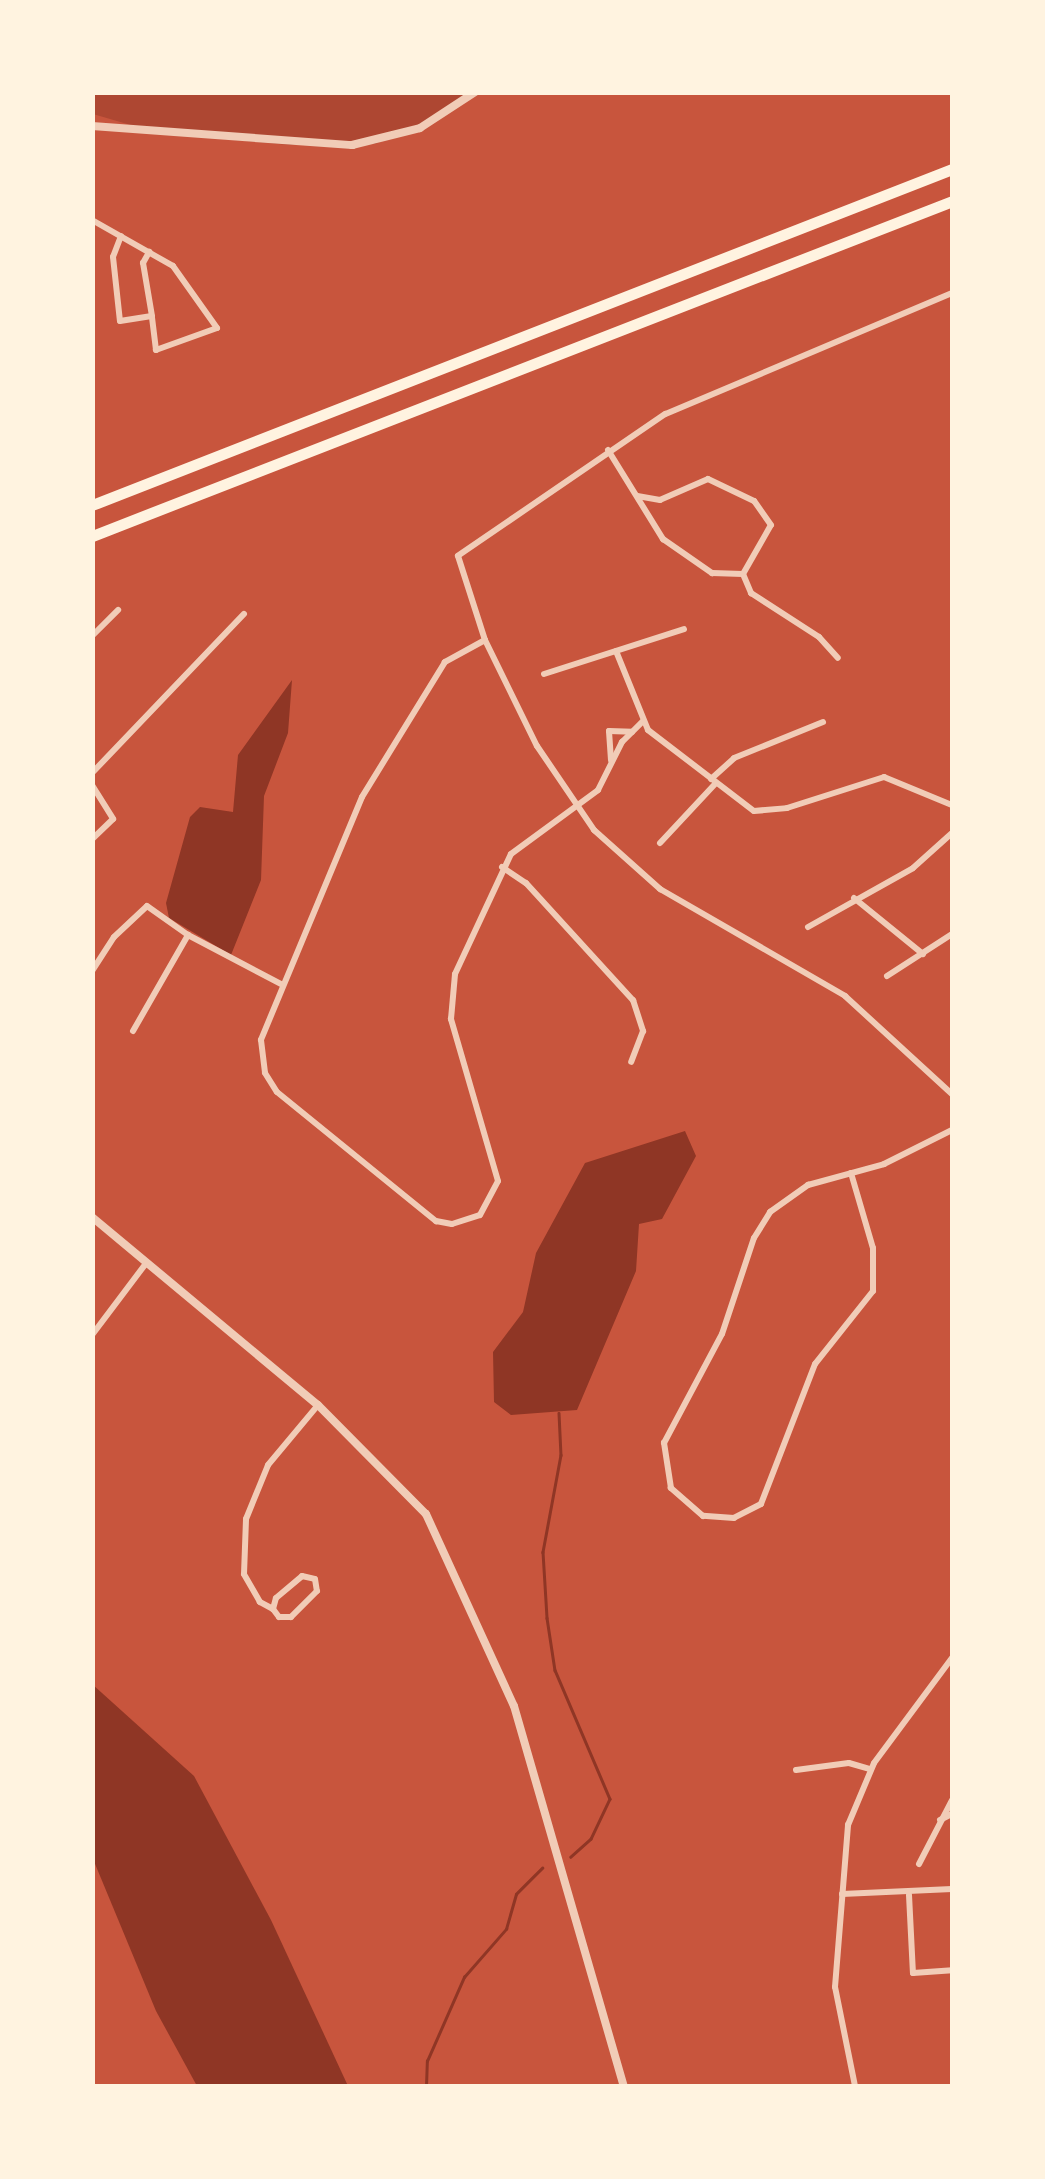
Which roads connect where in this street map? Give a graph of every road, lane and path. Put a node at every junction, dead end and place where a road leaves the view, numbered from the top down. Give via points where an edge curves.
1 (475, 92) edge
2 (92, 126) edge
3 (952, 169) edge
4 (952, 201) edge
5 (92, 220) edge
6 (121, 236) junction
7 (149, 252) junction
8 (952, 293) edge
9 (152, 316) junction
10 (608, 450) junction
11 (637, 496) junction
12 (92, 505) edge
13 (92, 536) edge
14 (743, 574) junction
15 (118, 610) dead end
16 (244, 614) dead end
17 (684, 629) dead end
18 (92, 636) edge
19 (486, 640) junction
20 (616, 652) junction
21 (838, 658) dead end
22 (544, 674) dead end
23 (642, 721) junction
24 (824, 722) dead end
25 (632, 732) junction
26 (611, 761) junction
27 (92, 773) edge
28 (713, 781) junction
29 (92, 785) edge
30 (952, 806) edge
31 (575, 807) junction
32 (952, 832) edge
33 (93, 838) edge
34 (660, 843) dead end
35 (502, 867) junction
36 (854, 898) junction
37 (808, 928) dead end
38 (952, 934) edge
39 (188, 936) junction
40 (924, 954) junction
41 (92, 971) edge
42 (887, 976) dead end
43 (283, 985) junction
44 (133, 1031) dead end
45 (631, 1062) dead end
46 (952, 1094) edge
47 (952, 1130) edge
48 (851, 1173) junction
49 (92, 1218) edge
50 (147, 1262) junction
51 (92, 1335) edge
52 (318, 1405) junction
53 (273, 1609) junction
54 (952, 1658) edge
55 (796, 1770) dead end
56 (870, 1770) junction
57 (952, 1800) edge
58 (952, 1814) edge
59 (938, 1820) junction
60 (919, 1864) dead end
61 (952, 1889) edge
62 (842, 1894) junction
63 (909, 1895) junction
64 (952, 1970) edge
65 (624, 2086) edge
66 (855, 2086) edge

1 - 2 street via 420,128 352,145
3 - 12 highway
4 - 13 highway
5 - 6 street
6 - 7 street
6 - 9 street via 113,257 120,320
7 - 9 street via 143,263
7 - 9 street via 173,266 217,328 156,350
8 - 10 street via 718,390
10 - 11 street
10 - 19 street via 458,556
11 - 14 street via 663,539 690,559 712,573
11 - 14 street via 660,500 708,478 754,501 771,525
14 - 21 street via 751,593 819,637
15 - 18 street
16 - 27 street
17 - 20 street
19 - 31 street
19 - 43 street via 446,662 362,797
20 - 22 street
20 - 23 street
23 - 25 street
23 - 28 street
24 - 28 street via 734,758
25 - 26 street
25 - 26 street via 609,731
26 - 31 street via 598,790
28 - 30 street via 764,814 884,776
28 - 34 street
29 - 33 street via 113,819
31 - 35 street via 522,844
31 - 46 street via 660,889 845,996
32 - 36 street via 913,868
35 - 43 street via 449,997 498,1169 495,1194 480,1214 452,1224 424,1215 278,1092 260,1052
35 - 45 street via 526,883 633,1000 643,1030
36 - 37 street
36 - 40 street
38 - 40 street
39 - 41 street via 147,906 114,937
39 - 43 street
39 - 44 street
40 - 42 street
47 - 48 street
48 - 48 street via 808,1185 770,1212 754,1238 722,1334 668,1428 666,1474 700,1514 734,1518 760,1504 814,1364 873,1292 873,1248
49 - 50 street
50 - 51 street
50 - 52 street
52 - 53 street via 268,1465 246,1519 244,1574 260,1602
52 - 65 street via 426,1514 495,1660
53 - 53 street via 302,1576 315,1579 317,1591 291,1617
54 - 56 street
55 - 56 street via 849,1763
56 - 62 street via 851,1815
57 - 59 street
58 - 59 street
59 - 60 street
61 - 63 street
62 - 63 street
62 - 66 street via 837,2010
63 - 64 street via 914,1973

